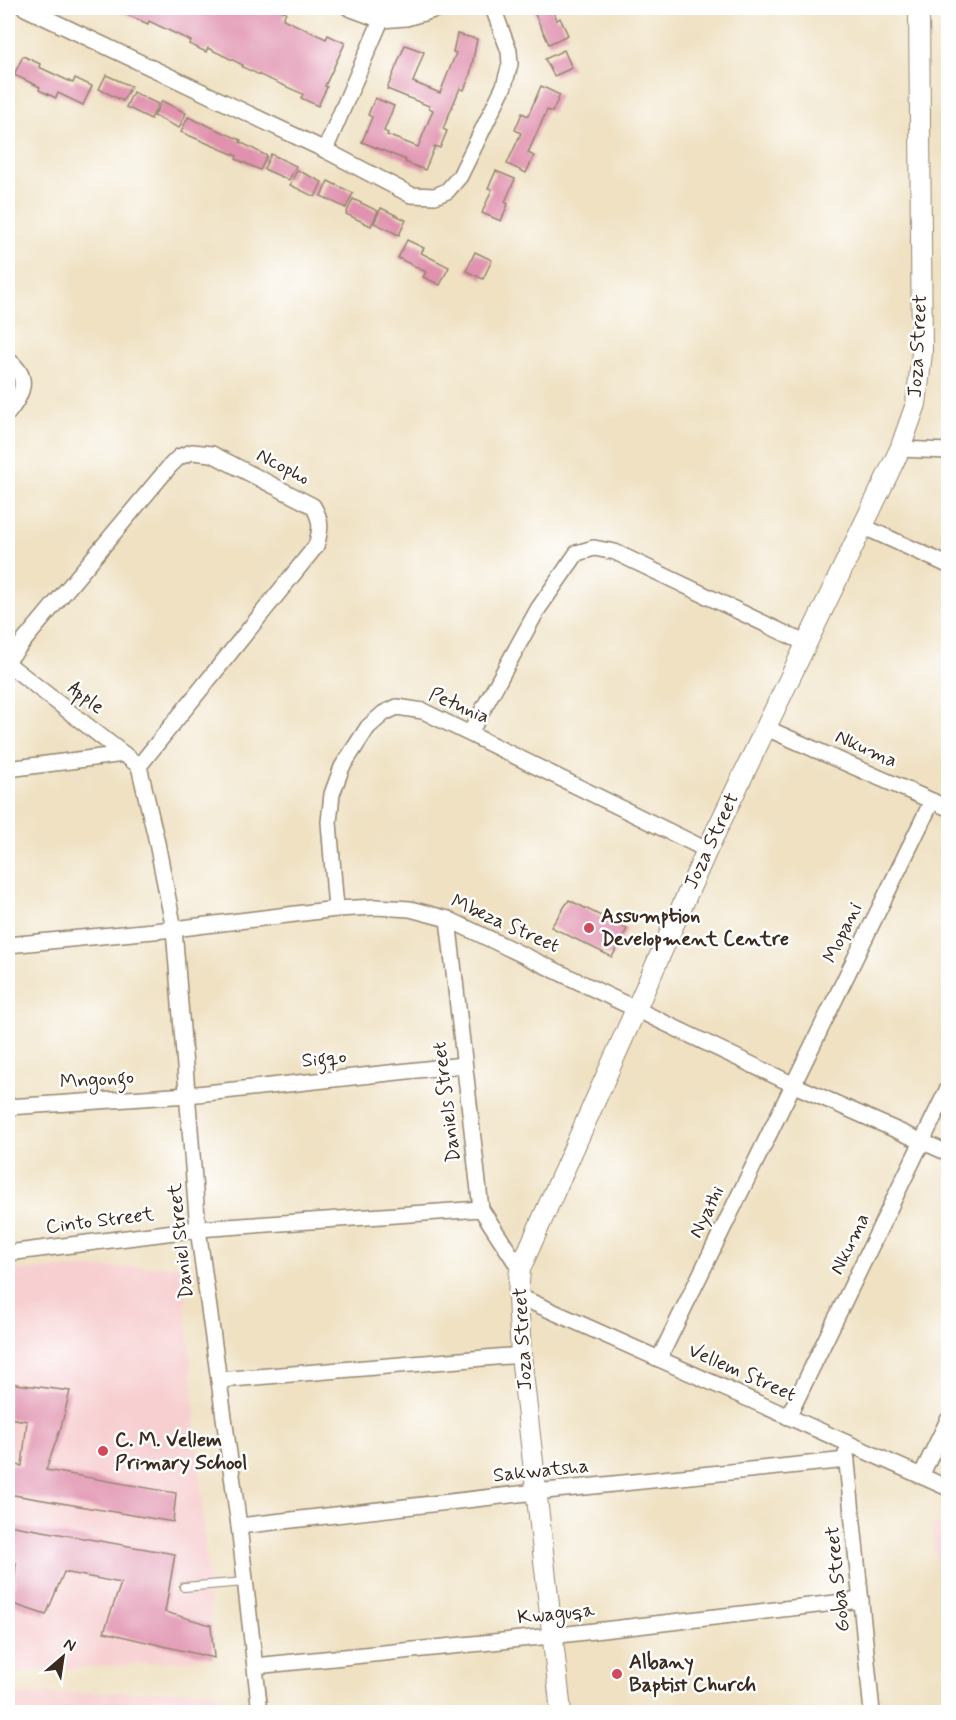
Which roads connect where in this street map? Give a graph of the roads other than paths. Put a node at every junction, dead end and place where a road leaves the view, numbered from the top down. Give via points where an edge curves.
1 (25, 8) edge
2 (349, 8) edge
3 (440, 8) edge
4 (493, 8) edge
5 (919, 8) edge
6 (381, 20) junction
7 (325, 150) junction
8 (8, 360) edge
9 (8, 413) edge
10 (900, 449) junction
11 (948, 451) edge
12 (862, 526) junction
13 (948, 565) edge
14 (807, 644) junction
15 (8, 662) edge
16 (766, 728) junction
17 (470, 733) junction
18 (124, 754) junction
19 (139, 766) junction
20 (8, 769) edge
21 (932, 801) junction
22 (948, 808) edge
23 (707, 850) junction
24 (336, 909) junction
25 (448, 919) junction
26 (174, 929) junction
27 (8, 945) edge
28 (635, 1007) junction
29 (464, 1065) junction
30 (792, 1084) junction
31 (948, 1088) edge
32 (188, 1095) junction
33 (8, 1107) edge
34 (923, 1142) junction
35 (948, 1154) edge
36 (481, 1209) junction
37 (198, 1230) junction
38 (8, 1253) edge
39 (520, 1269) junction
40 (518, 1296) junction
41 (521, 1355) junction
42 (659, 1359) junction
43 (219, 1380) junction
44 (789, 1417) junction
45 (948, 1420) edge
46 (845, 1442) junction
47 (847, 1460) junction
48 (921, 1476) junction
49 (948, 1488) edge
50 (536, 1492) junction
51 (239, 1526) junction
52 (245, 1582) junction
53 (184, 1587) dead end
54 (861, 1600) junction
55 (551, 1636) junction
56 (255, 1666) junction
57 (260, 1713) edge
58 (561, 1713) edge
59 (872, 1713) edge

1 - 7 street
2 - 6 street
3 - 6 street via 406,18
4 - 7 street via 510,64 495,107 460,176 447,191 435,196 411,195
5 - 10 street, Joza Street via 922,352 916,404
6 - 7 street
8 - 9 street via 19,370 23,382 20,398
10 - 11 street
10 - 12 street, Joza Street
12 - 13 street
12 - 14 street, Joza Street
14 - 16 street, Joza Street
14 - 17 street via 615,552 594,548 578,553 564,570 538,609
15 - 18 street, Apple
15 - 19 street, Ncopho via 180,457 192,452 212,454 312,506 320,518 316,546
16 - 21 street, Nkuma
16 - 23 street, Joza Street
17 - 23 street, Petunia
17 - 24 street, Petunia via 423,711 397,707 368,727 342,767 332,794 329,822
18 - 19 street, Apple
18 - 20 street
19 - 26 street, Daniel Street
21 - 22 street, Nkuma
21 - 30 street, Mopani
23 - 28 street, Joza Street
24 - 25 street, Mbeza Street via 410,909
24 - 26 street, Mbeza Street
25 - 28 street, Mbeza Street
25 - 29 street, Daniels Street
26 - 27 street, Mbeza Street
26 - 32 street, Daniel Street
28 - 30 street, Mbeza Street
28 - 39 street, Joza Street
29 - 32 street, Sigqo
29 - 36 street, Daniels Street
30 - 34 street, Mbeza Street
30 - 42 street, Nyathi
31 - 34 street, Nkuma
32 - 33 street, Mngongo
32 - 37 street, Daniel Street
34 - 35 street, Mbeza Street
34 - 44 street, Nkuma
36 - 37 street, Cinto Street
36 - 39 street, Daniels Street
37 - 38 street, Cinto Street
37 - 43 street, Daniel Street
39 - 40 street, Joza Street
40 - 41 street, Joza Street
40 - 42 street, Vellem Street
41 - 43 street
41 - 50 street, Joza Street
42 - 44 street, Vellem Street
43 - 51 street, Daniel Street
44 - 46 street, Vellem Street
45 - 48 street
46 - 47 street, Goba Street
46 - 48 street, Vellem Street
47 - 50 street, Sakwatsha
47 - 54 street, Goba Street
48 - 49 street, Vellem Street
50 - 51 street, Sakwatsha
50 - 55 street, Joza Street
51 - 52 street, Daniel Street
52 - 53 lane
52 - 56 street, Daniel Street
54 - 55 street, Kwaguqa
54 - 59 street, Goba Street
55 - 56 street, Kwaguqa
55 - 58 street, Joza Street
56 - 57 street, Daniel Street

